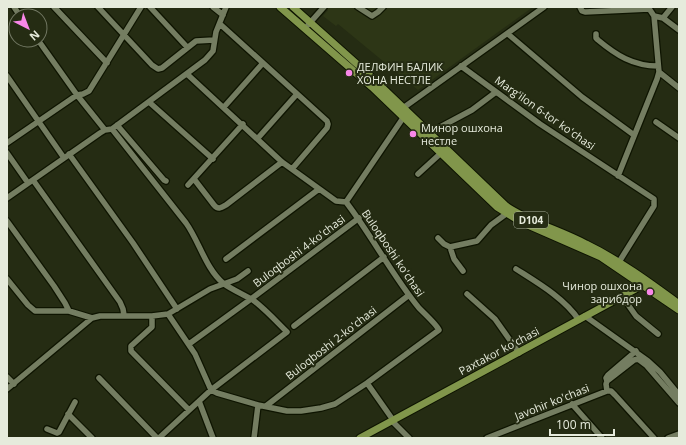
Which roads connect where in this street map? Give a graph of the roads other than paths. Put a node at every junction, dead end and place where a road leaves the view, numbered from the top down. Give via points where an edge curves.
1 (54, 7) edge
2 (98, 7) edge
3 (141, 7) edge
4 (150, 7) edge
5 (213, 7) edge
6 (226, 7) edge
7 (280, 7) edge
8 (293, 7) edge
9 (324, 7) edge
10 (358, 7) edge
11 (383, 7) edge
12 (544, 7) edge
13 (580, 7) edge
14 (672, 7) edge
15 (649, 8) edge
16 (223, 15) junction
17 (654, 16) junction
18 (663, 18) junction
19 (311, 22) junction
20 (220, 24) junction
21 (305, 29) junction
22 (679, 30) edge
23 (124, 34) junction
24 (508, 34) junction
25 (596, 34) dead end
26 (214, 40) junction
27 (186, 47) junction
28 (44, 48) edge
29 (108, 63) junction
30 (263, 64) junction
31 (461, 66) junction
32 (658, 69) junction
33 (187, 74) junction
34 (7, 76) edge
35 (679, 88) edge
36 (496, 92) junction
37 (297, 94) junction
38 (77, 95) junction
39 (149, 102) junction
40 (224, 107) junction
41 (403, 108) junction
42 (403, 118) junction
43 (39, 122) junction
44 (656, 122) dead end
45 (243, 124) junction
46 (115, 127) junction
47 (105, 130) junction
48 (429, 133) junction
49 (634, 135) junction
50 (258, 138) junction
51 (679, 138) edge
52 (7, 144) edge
53 (441, 153) junction
54 (7, 154) edge
55 (70, 154) junction
56 (64, 158) junction
57 (213, 159) junction
58 (282, 162) junction
59 (292, 169) junction
60 (418, 174) dead end
61 (618, 176) junction
62 (194, 179) junction
63 (166, 180) dead end
64 (30, 181) junction
65 (188, 185) dead end
66 (319, 189) junction
67 (7, 198) edge
68 (346, 202) junction
69 (506, 214) junction
70 (358, 218) junction
71 (7, 221) edge
72 (438, 238) dead end
73 (450, 247) junction
74 (384, 257) junction
75 (226, 259) dead end
76 (619, 262) junction
77 (516, 269) dead end
78 (248, 271) dead end
79 (463, 271) dead end
80 (7, 279) edge
81 (645, 283) junction
82 (224, 284) junction
83 (467, 294) dead end
84 (409, 295) junction
85 (622, 296) junction
86 (251, 299) junction
87 (679, 304) edge
88 (177, 309) junction
89 (679, 310) edge
90 (69, 311) junction
91 (168, 314) junction
92 (124, 315) junction
93 (152, 316) junction
94 (92, 318) junction
95 (582, 318) junction
96 (294, 326) dead end
97 (658, 334) dead end
98 (189, 344) junction
99 (636, 351) junction
100 (519, 353) junction
101 (7, 377) edge
102 (99, 378) dead end
103 (607, 381) junction
104 (367, 383) junction
105 (14, 384) junction
106 (7, 389) edge
107 (211, 390) junction
108 (607, 391) junction
109 (679, 395) edge
110 (199, 401) junction
111 (76, 402) dead end
112 (572, 404) junction
113 (679, 404) edge
114 (258, 405) junction
115 (266, 406) junction
116 (189, 410) junction
117 (68, 414) junction
118 (392, 421) junction
119 (47, 429) dead end
120 (679, 434) edge
121 (92, 438) edge
122 (158, 438) edge
123 (213, 438) edge
124 (254, 438) edge
125 (360, 438) edge
126 (409, 438) edge
127 (487, 438) edge
128 (602, 438) edge
129 (654, 438) edge
130 (668, 438) edge

1 - 29 street
2 - 23 street
3 - 23 street
4 - 27 street
5 - 16 street
6 - 16 street
7 - 21 main road, D104
8 - 19 main road, D104
9 - 19 street
10 - 11 street via 372,16
12 - 24 street
13 - 15 street via 585,12
14 - 18 street
15 - 17 street
16 - 20 street
17 - 18 street
17 - 32 street
18 - 22 street
19 - 21 street
19 - 41 main road, D104
20 - 26 street
20 - 30 street
21 - 42 main road, D104 via 372,87
23 - 27 street via 158,69
23 - 29 street
24 - 31 street
24 - 49 street via 582,96
25 - 32 street via 598,40 618,55 640,65
26 - 27 street via 196,41
26 - 33 street via 214,48 210,55
28 - 38 street
29 - 38 street via 91,89
30 - 37 street
30 - 40 street
31 - 36 street, Margʻilon 6-tor koʻchasi
31 - 41 street
32 - 35 street
32 - 49 street via 657,79
33 - 39 street
33 - 40 street
34 - 43 street
36 - 48 street via 472,110
36 - 61 street, Margʻilon 6-tor koʻchasi
37 - 50 street
37 - 59 street via 328,124
38 - 43 street
38 - 47 street
39 - 46 street
39 - 57 street
40 - 45 street
41 - 48 main road, D104
42 - 53 main road, D104
42 - 68 street
43 - 52 street
43 - 56 street
44 - 51 street
45 - 50 street
45 - 57 street
46 - 47 street
46 - 63 street
46 - 82 street via 186,223 208,263
47 - 55 street
48 - 76 main road, D104 via 506,206 528,219 584,242
49 - 61 street
50 - 58 street
53 - 60 street
53 - 69 main road, D104
54 - 64 street
55 - 56 street
55 - 88 street
56 - 64 street
57 - 62 street
58 - 59 street
58 - 62 street via 220,208 214,205
59 - 66 street
61 - 76 street, Margʻilon 6-tor koʻchasi via 655,201
62 - 65 street
64 - 67 street
64 - 92 street via 120,302
66 - 68 street via 336,201
66 - 75 street
68 - 70 street, Buloqboshi koʻchasi
69 - 73 street via 476,241
69 - 81 main road, D104 via 601,257
70 - 74 street, Buloqboshi koʻchasi
70 - 86 street, Buloqboshi 4-koʻchasi
71 - 90 street
72 - 73 street
73 - 79 street via 454,259
74 - 84 street, Buloqboshi koʻchasi
74 - 96 street
76 - 81 main road, D104
77 - 95 street via 541,285
78 - 82 street via 238,279
80 - 90 street via 35,311
81 - 85 main road, Paxtakor koʻchasi
81 - 87 main road, D104
81 - 89 main road, D104
82 - 86 street
82 - 88 street via 210,289
83 - 100 street via 495,319
84 - 104 street, Buloqboshi koʻchasi via 439,330
84 - 115 street, Buloqboshi 2-koʻchasi
85 - 95 main road, Paxtakor koʻchasi
85 - 97 street via 636,316
86 - 98 street, Buloqboshi 4-koʻchasi
86 - 107 street via 287,332
88 - 91 street
90 - 94 street
91 - 93 street
91 - 98 street
92 - 93 street
92 - 94 street
93 - 116 street via 152,327 132,346 131,351
94 - 105 street
95 - 99 street
95 - 100 main road, Paxtakor koʻchasi
98 - 107 street
99 - 103 street via 608,375
99 - 109 street via 660,372
100 - 118 main road, Paxtakor koʻchasi
101 - 105 street
102 - 122 street
103 - 108 street
103 - 113 street via 638,359
104 - 115 street via 341,401 321,408 287,411
104 - 118 street
105 - 106 street
107 - 110 street
107 - 114 street
108 - 112 street, Javohir ko'chasi
108 - 129 street, Javohir ko'chasi via 611,391
110 - 116 street
110 - 123 street
111 - 117 street
112 - 127 street, Javohir ko'chasi
112 - 128 street
114 - 115 street
114 - 124 street
116 - 122 street
117 - 119 street via 59,432
117 - 121 street
118 - 125 main road, Paxtakor koʻchasi
118 - 126 street
120 - 130 street

